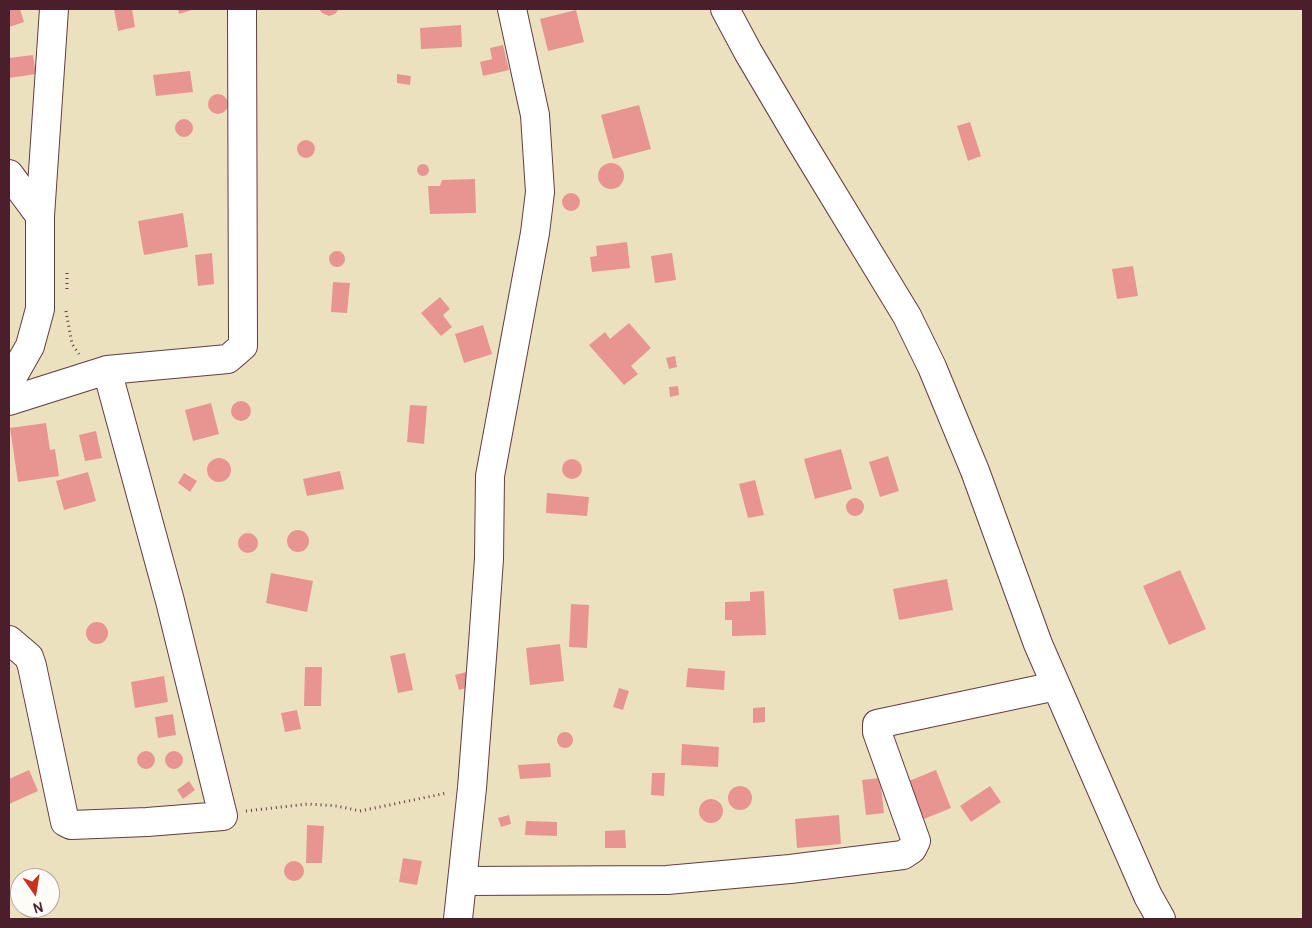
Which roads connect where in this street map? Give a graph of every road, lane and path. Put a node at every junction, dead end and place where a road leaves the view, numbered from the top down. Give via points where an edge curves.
1 (54, 9) edge
2 (242, 9) edge
3 (512, 9) edge
4 (725, 9) edge
5 (9, 174) edge
6 (40, 216) junction
7 (66, 271) dead end
8 (66, 297) dead end
9 (66, 305) dead end
10 (108, 370) junction
11 (9, 383) edge
12 (9, 400) edge
13 (9, 640) edge
14 (1056, 686) junction
15 (472, 788) junction
16 (223, 816) junction
17 (462, 881) junction
18 (458, 919) edge
19 (1161, 919) edge

1 - 6 street
2 - 10 street via 243,346 228,359
3 - 15 street via 535,115 540,192 490,476 489,559
4 - 14 street via 911,324 954,416 1018,593
5 - 6 street
6 - 11 street via 40,309 30,346
7 - 8 path
9 - 10 path via 69,332 77,352 90,364
10 - 12 street
10 - 16 street
13 - 16 street via 29,657 32,666 65,822 71,825
14 - 17 street via 877,724 916,841 912,849 903,855 660,880
14 - 19 street
15 - 16 path via 369,810 308,804
15 - 17 street
17 - 18 street

